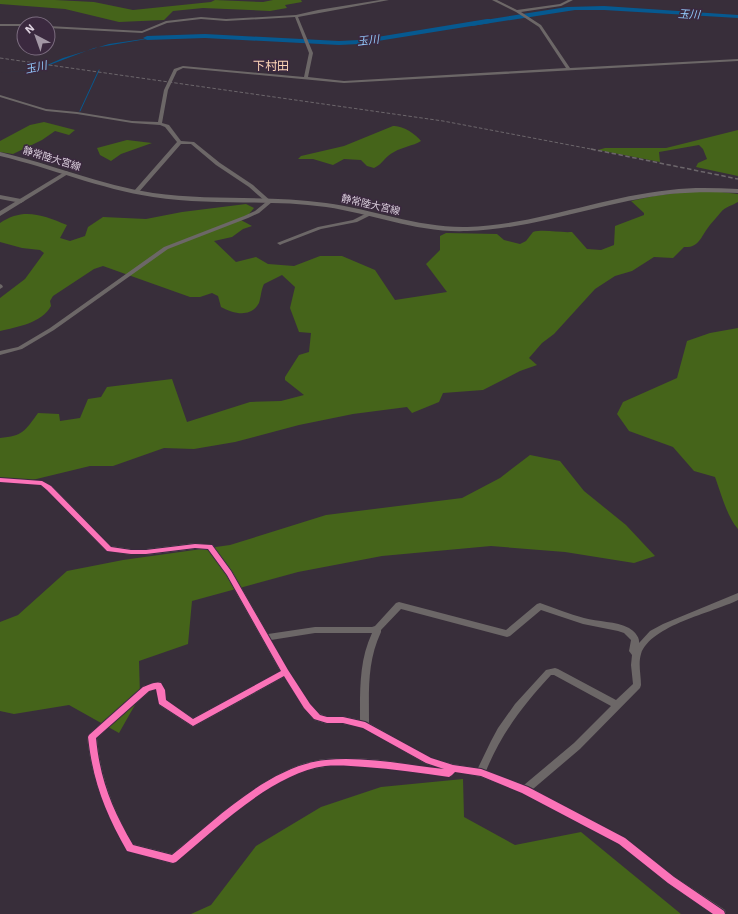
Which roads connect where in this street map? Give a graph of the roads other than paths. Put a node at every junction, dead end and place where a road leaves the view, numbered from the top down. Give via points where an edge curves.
1 (387, 0) edge
2 (494, 0) edge
3 (571, 0) edge
4 (518, 12) junction
5 (296, 16) junction
6 (0, 25) edge
7 (16, 25) edge
8 (56, 27) edge
9 (738, 60) edge
10 (569, 69) junction
11 (306, 78) junction
12 (0, 96) edge
13 (160, 124) junction
14 (180, 142) junction
15 (0, 154) edge
16 (66, 173) junction
17 (738, 191) edge
18 (136, 192) junction
19 (0, 197) edge
20 (21, 201) junction
21 (269, 202) junction
22 (0, 214) edge
23 (369, 214) junction
24 (280, 243) dead end
25 (0, 354) edge
26 (0, 480) edge
27 (738, 596) edge
28 (376, 629) junction
29 (266, 638) junction
30 (637, 654) junction
31 (285, 672) junction
32 (617, 705) junction
33 (365, 725) junction
34 (453, 768) junction
35 (481, 773) junction
36 (525, 790) junction
37 (721, 914) edge

1 - 5 street
2 - 4 street
3 - 4 street via 561,5
4 - 10 street via 544,32
5 - 8 street via 226,20 190,19 166,22 137,32
5 - 11 street via 311,53
6 - 7 street
9 - 10 street
10 - 11 street via 344,82
11 - 13 street via 180,68 175,70 166,90
12 - 13 street via 46,110
13 - 14 street via 166,126
14 - 18 street
14 - 21 street via 192,143
15 - 16 main road, 静常陸大宮線
16 - 18 main road, 静常陸大宮線
16 - 20 street
17 - 23 main road, 静常陸大宮線 via 690,189 651,193 542,220 466,230 421,226
18 - 21 main road, 静常陸大宮線 via 202,200
19 - 20 street
20 - 22 street
21 - 23 main road, 静常陸大宮線 via 322,204
21 - 25 street via 246,217 166,248 46,333 20,348
23 - 24 street via 355,221 320,228
26 - 29 street via 42,483 109,549 146,552 195,546 210,547 229,573
27 - 30 street via 727,603 658,628
28 - 29 street via 315,630
28 - 30 street via 399,605 507,634 540,606 583,620 627,630 635,639 633,651
28 - 33 street via 378,632 370,645 365,665
29 - 31 street
30 - 32 street via 637,685
31 - 33 street via 317,717
31 - 34 street via 192,723 162,702 158,685 146,689 92,737 100,787 130,848 173,859 263,788 280,777 317,765 345,763 449,773
32 - 35 street via 555,671 550,672 518,704 487,756
32 - 36 street via 577,746
33 - 34 street via 429,761
34 - 35 street
35 - 36 street
36 - 37 street via 622,841 671,880

